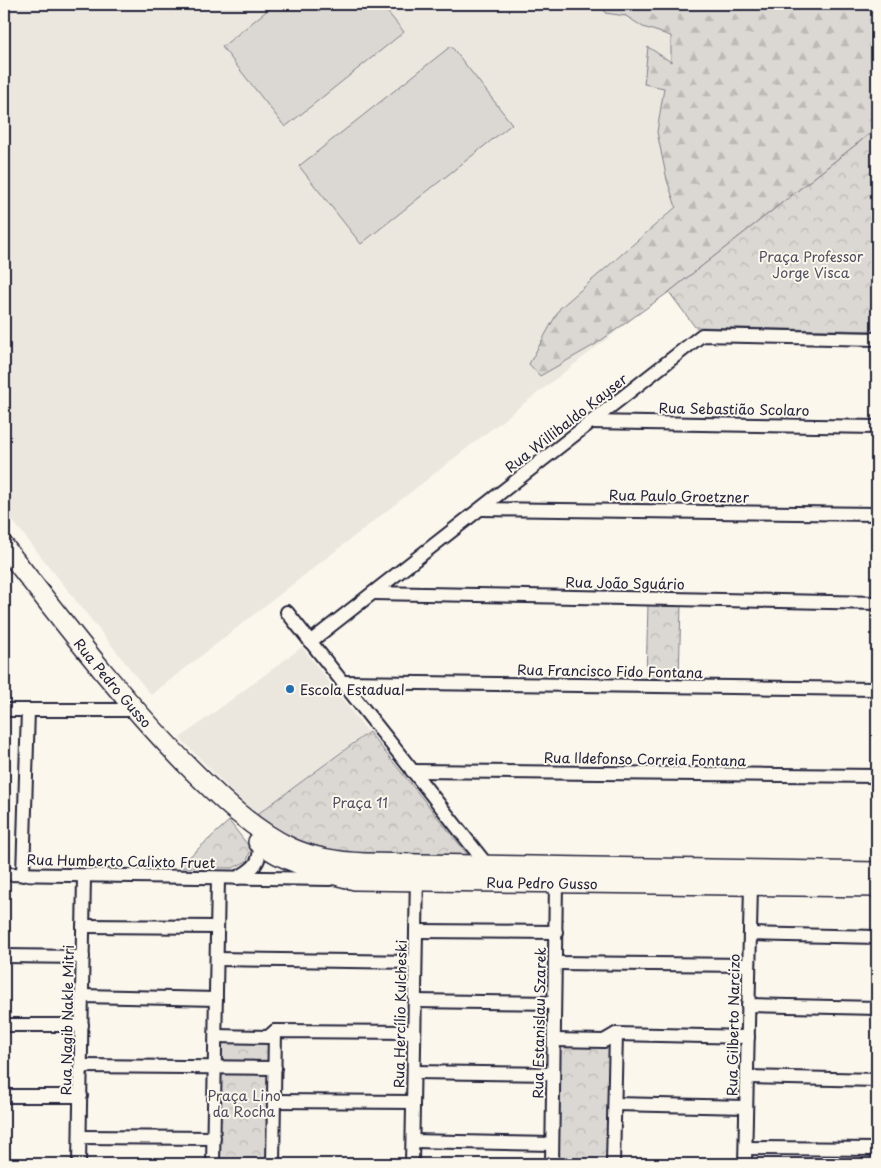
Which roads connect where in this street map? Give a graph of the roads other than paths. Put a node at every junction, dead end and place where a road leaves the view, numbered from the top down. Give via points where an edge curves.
1 (877, 340) edge
2 (591, 422) junction
3 (877, 426) edge
4 (481, 509) junction
5 (877, 514) edge
6 (4, 546) edge
7 (373, 593) junction
8 (877, 603) edge
9 (287, 612) dead end
10 (310, 642) junction
11 (342, 682) junction
12 (877, 689) edge
13 (4, 710) edge
14 (28, 710) junction
15 (134, 710) junction
16 (412, 771) junction
17 (877, 776) edge
18 (232, 810) junction
19 (259, 843) junction
20 (417, 872) junction
21 (877, 872) edge
22 (487, 873) junction
23 (4, 874) edge
24 (23, 875) junction
25 (84, 876) junction
26 (218, 878) junction
27 (237, 878) junction
28 (355, 880) junction
29 (556, 882) junction
30 (751, 885) junction
31 (877, 887) edge
32 (84, 926) junction
33 (218, 927) junction
34 (416, 931) junction
35 (556, 932) junction
36 (750, 934) junction
37 (877, 937) edge
38 (4, 956) edge
39 (83, 957) junction
40 (217, 959) junction
41 (416, 962) junction
42 (555, 963) junction
43 (749, 965) junction
44 (82, 996) junction
45 (216, 1000) junction
46 (415, 1001) junction
47 (554, 1003) junction
48 (748, 1006) junction
49 (877, 1008) edge
50 (4, 1025) edge
51 (82, 1025) junction
52 (275, 1031) junction
53 (414, 1032) junction
54 (616, 1034) junction
55 (216, 1036) junction
56 (748, 1037) junction
57 (554, 1040) junction
58 (81, 1066) junction
59 (215, 1068) junction
60 (275, 1068) junction
61 (414, 1072) junction
62 (553, 1074) junction
63 (747, 1078) junction
64 (877, 1080) edge
65 (4, 1096) edge
66 (80, 1096) junction
67 (274, 1101) junction
68 (413, 1102) junction
69 (615, 1104) junction
70 (746, 1106) junction
71 (80, 1137) junction
72 (214, 1138) junction
73 (412, 1141) junction
74 (552, 1144) junction
75 (746, 1148) junction
76 (877, 1150) edge
77 (80, 1164) edge
78 (213, 1164) edge
79 (273, 1164) edge
80 (412, 1164) edge
81 (552, 1164) edge
82 (613, 1164) edge
83 (745, 1164) edge

1 - 2 street, Rua Willibaldo Kayser via 702,335
2 - 3 street, Rua Sebastião Scolaro
2 - 4 street, Rua Willibaldo Kayser
4 - 5 street, Rua Paulo Groetzner
4 - 7 street, Rua Willibaldo Kayser
6 - 15 main road, Rua Pedro Gusso
7 - 8 street, Rua João Sguário
7 - 10 street, Rua Willibaldo Kayser
9 - 10 street
10 - 11 street
11 - 12 street, Rua Francisco Fido Fontana
11 - 16 street
13 - 14 street
14 - 15 street
14 - 24 street
15 - 18 main road, Rua Pedro Gusso
16 - 17 street, Rua Ildefonso Correia Fontana
16 - 22 street
18 - 19 main road, Rua Pedro Gusso
18 - 20 main road, Rua Pedro Gusso via 282,843 316,857
19 - 27 street via 259,861
19 - 28 main road, Rua Pedro Gusso via 296,864
20 - 22 main road, Rua Pedro Gusso
20 - 28 main road, Rua Pedro Gusso
20 - 34 street, Rua Hercílio Kulcheski
21 - 22 main road, Rua Pedro Gusso
22 - 29 main road, Rua Pedro Gusso
23 - 24 street, Rua Humberto Calixto Fruet
24 - 25 street, Rua Humberto Calixto Fruet
25 - 26 street, Rua Humberto Calixto Fruet
25 - 32 street, Rua Nagib Nakle Mitri
26 - 27 street, Rua Humberto Calixto Fruet
26 - 33 street
27 - 28 street, Rua Humberto Calixto Fruet
29 - 30 main road, Rua Pedro Gusso
29 - 35 street, Rua Estanislau Szarek
30 - 31 main road, Rua Pedro Gusso
30 - 36 street, Rua Gilberto Narcizo
32 - 33 street
32 - 39 street, Rua Nagib Nakle Mitri
33 - 40 street
34 - 35 street
34 - 41 street, Rua Hercílio Kulcheski
35 - 42 street, Rua Estanislau Szarek
36 - 37 street
36 - 43 street, Rua Gilberto Narcizo
38 - 39 street
39 - 44 street, Rua Nagib Nakle Mitri
40 - 41 street
40 - 45 street
41 - 46 street, Rua Hercílio Kulcheski
42 - 43 street
42 - 47 street, Rua Estanislau Szarek
43 - 48 street, Rua Gilberto Narcizo
44 - 45 street
44 - 51 street, Rua Nagib Nakle Mitri
45 - 55 street
46 - 47 street
46 - 53 street, Rua Hercílio Kulcheski
47 - 57 street, Rua Estanislau Szarek
48 - 49 street
48 - 56 street, Rua Gilberto Narcizo
50 - 51 street
51 - 58 street, Rua Nagib Nakle Mitri
52 - 53 street
52 - 55 street via 268,1037
52 - 60 street
53 - 61 street, Rua Hercílio Kulcheski
54 - 56 street
54 - 57 street via 604,1042
54 - 69 street
55 - 59 street
56 - 63 street, Rua Gilberto Narcizo
57 - 62 street, Rua Estanislau Szarek
58 - 59 street
58 - 66 street, Rua Nagib Nakle Mitri
59 - 60 street
59 - 72 street
60 - 67 street
61 - 62 street
61 - 68 street, Rua Hercílio Kulcheski
62 - 74 street, Rua Estanislau Szarek
63 - 64 street
63 - 70 street, Rua Gilberto Narcizo
65 - 66 street
66 - 71 street, Rua Nagib Nakle Mitri
67 - 68 street
67 - 79 street
68 - 73 street, Rua Hercílio Kulcheski
69 - 70 street
69 - 82 street
70 - 75 street, Rua Gilberto Narcizo
71 - 72 street
71 - 77 street, Rua Nagib Nakle Mitri
72 - 78 street
73 - 74 street
73 - 80 street, Rua Hercílio Kulcheski
74 - 81 street, Rua Estanislau Szarek
75 - 76 street
75 - 83 street, Rua Gilberto Narcizo

